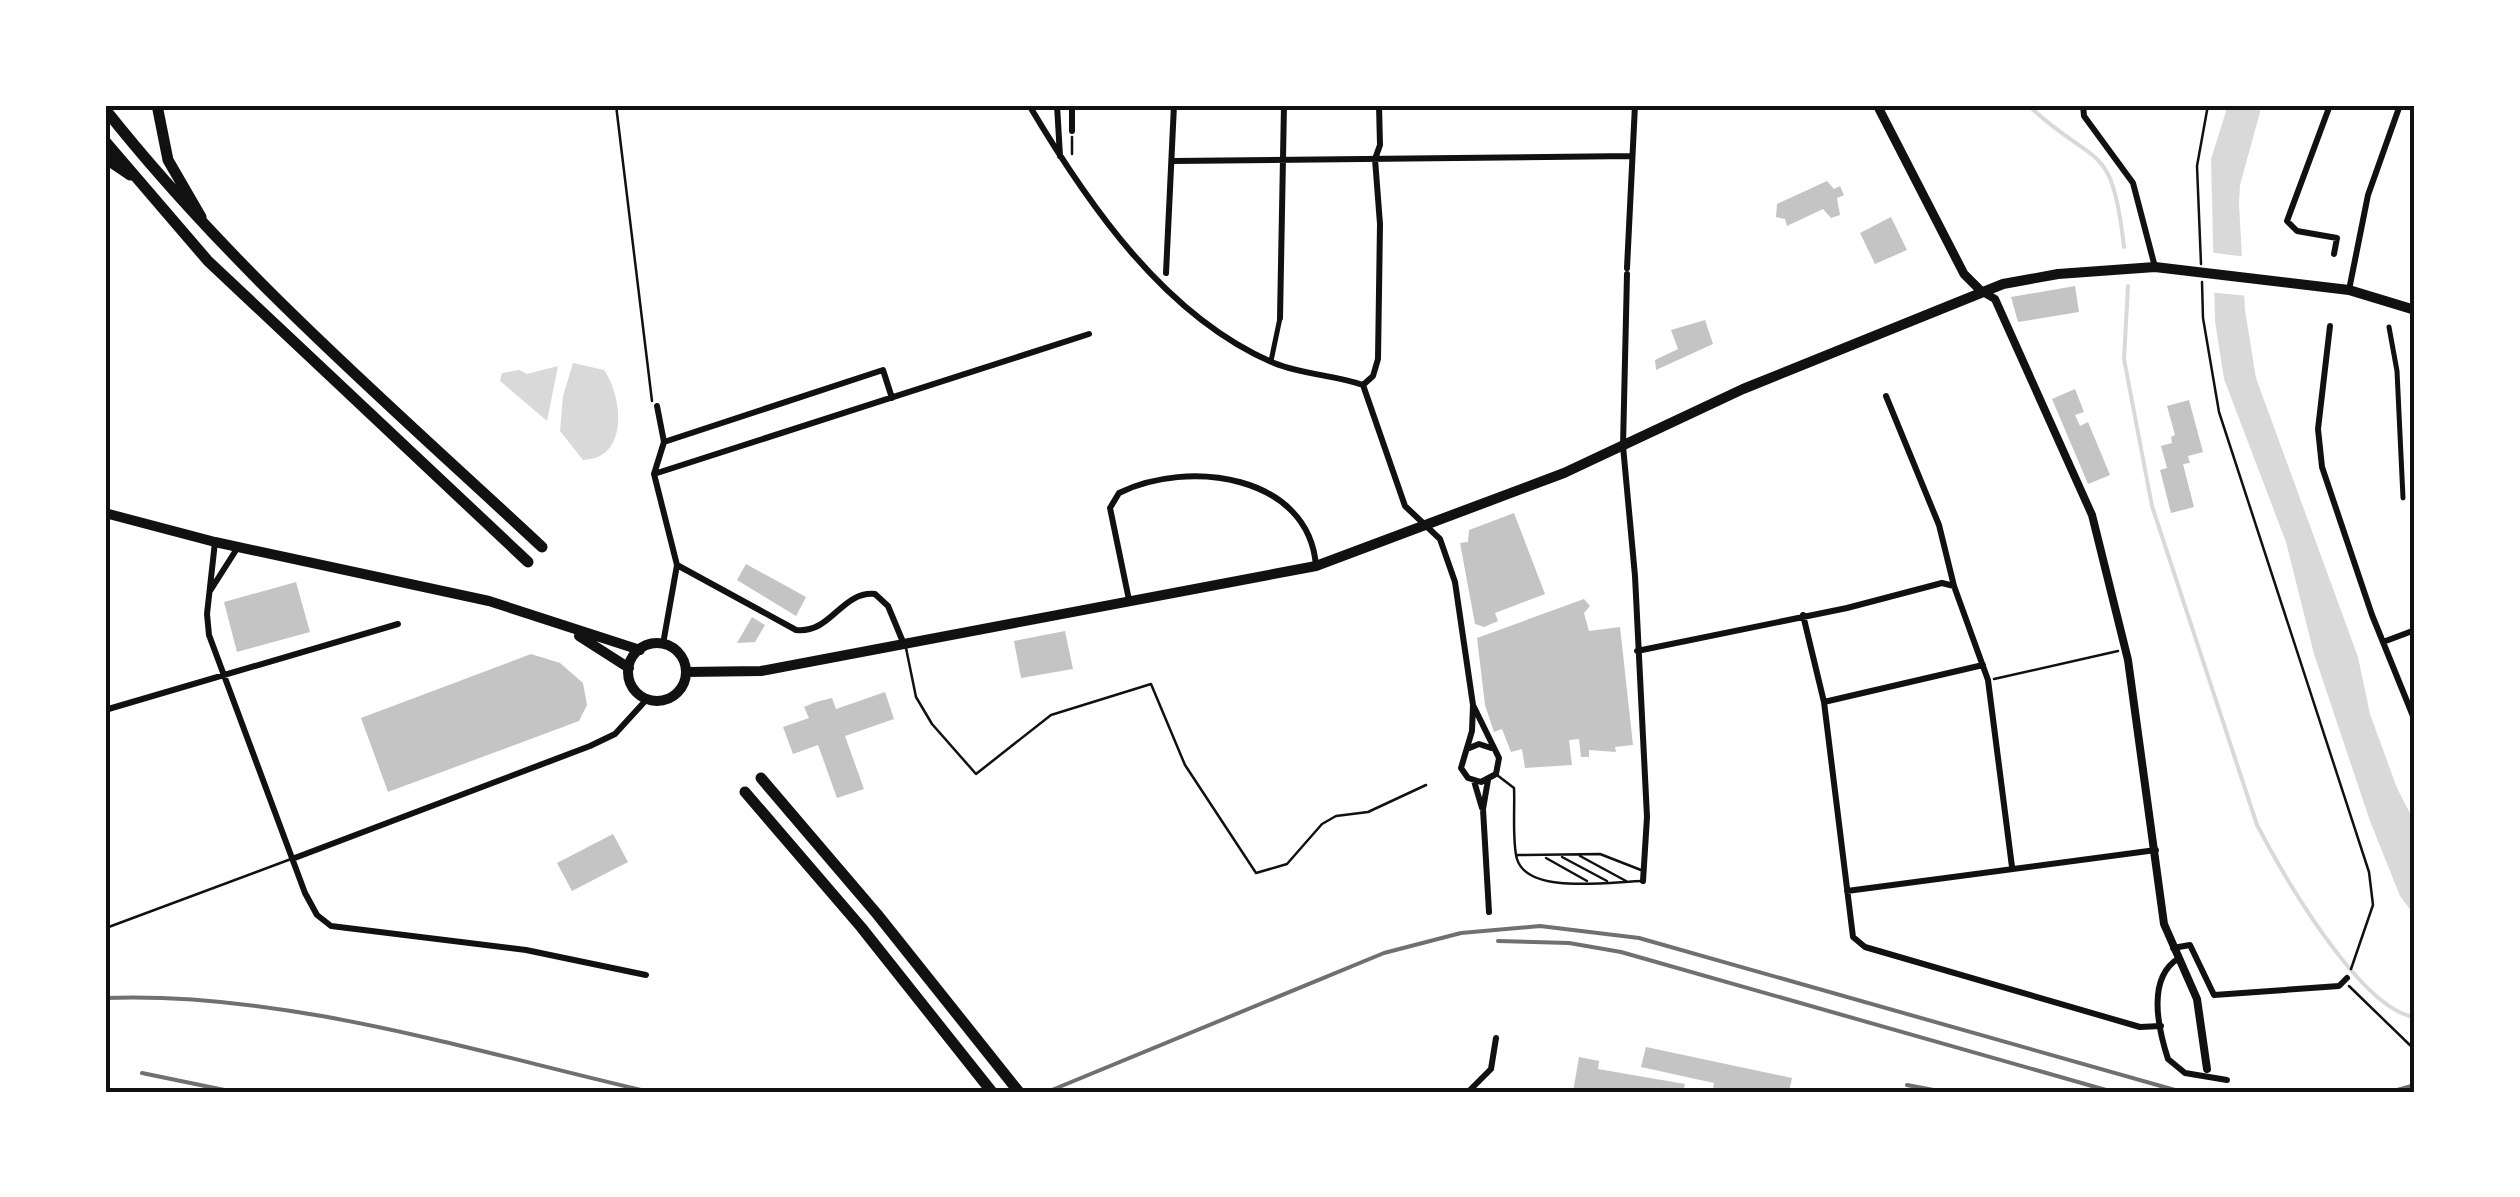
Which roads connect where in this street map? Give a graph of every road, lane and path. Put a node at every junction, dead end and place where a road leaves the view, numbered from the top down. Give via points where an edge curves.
1 (157, 105) edge
2 (616, 105) edge
3 (1030, 105) edge
4 (1057, 105) edge
5 (1072, 105) edge
6 (1174, 105) edge
7 (1284, 105) edge
8 (1379, 105) edge
9 (1635, 105) edge
10 (1876, 105) edge
11 (2083, 105) edge
12 (2208, 105) edge
13 (2330, 105) edge
14 (2400, 105) edge
15 (105, 109) edge
16 (1072, 131) joint
17 (105, 141) edge
18 (1632, 156) junction
19 (1060, 157) junction
20 (105, 158) edge
21 (1375, 159) junction
22 (1174, 160) junction
23 (1284, 160) junction
24 (1071, 174) junction
25 (134, 177) junction
26 (204, 225) junction
27 (2199, 240) dead end
28 (2334, 254) dead end
29 (2155, 268) junction
30 (1166, 273) joint
31 (1166, 285) junction
32 (2349, 290) junction
33 (1982, 291) junction
34 (2415, 310) edge
35 (1280, 318) joint
36 (2202, 318) dead end
37 (2330, 326) dead end
38 (2389, 326) dead end
39 (1089, 334) dead end
40 (1271, 362) junction
41 (1363, 385) junction
42 (1886, 396) dead end
43 (892, 398) junction
44 (657, 406) joint
45 (664, 442) junction
46 (1623, 446) junction
47 (2402, 450) junction
48 (2415, 452) edge
49 (654, 474) junction
50 (2403, 498) dead end
51 (105, 513) edge
52 (1423, 526) junction
53 (215, 542) junction
54 (238, 547) junction
55 (542, 547) dead end
56 (528, 562) dead end
57 (676, 565) junction
58 (1316, 566) junction
59 (1954, 586) junction
60 (209, 592) junction
61 (1130, 602) junction
62 (1803, 616) junction
63 (398, 624) dead end
64 (562, 625) junction
65 (2415, 630) edge
66 (903, 642) junction
67 (2383, 642) junction
68 (664, 644) junction
69 (640, 650) junction
70 (2125, 650) junction
71 (1637, 651) junction
72 (1983, 666) junction
73 (629, 668) junction
74 (686, 672) junction
75 (224, 676) junction
76 (1988, 680) junction
77 (647, 699) junction
78 (1824, 702) junction
79 (1473, 705) junction
80 (105, 710) edge
81 (2415, 721) edge
82 (1492, 748) junction
83 (1467, 749) junction
84 (1496, 774) junction
85 (761, 778) dead end
86 (1488, 780) junction
87 (1474, 781) junction
88 (1426, 785) dead end
89 (745, 792) dead end
90 (1483, 809) junction
91 (2156, 850) junction
92 (1517, 854) junction
93 (1560, 856) junction
94 (1579, 856) junction
95 (292, 858) junction
96 (1544, 858) junction
97 (2012, 867) junction
98 (1645, 871) junction
99 (1626, 881) junction
100 (1643, 881) joint
101 (1591, 882) junction
102 (1608, 882) junction
103 (1847, 890) junction
104 (2377, 899) dead end
105 (2373, 905) junction
106 (1489, 912) dead end
107 (106, 928) edge
108 (2173, 948) junction
109 (2179, 958) junction
110 (646, 975) dead end
111 (2347, 978) junction
112 (2161, 1026) junction
113 (1496, 1038) dead end
114 (2415, 1050) edge
115 (2206, 1069) dead end
116 (2227, 1080) dead end
117 (1017, 1090) edge
118 (992, 1092) edge
119 (1468, 1092) edge

1 - 26 highway via 168,160
2 - 44 path via 644,360 650,400
3 - 19 street
4 - 19 street
5 - 16 street
6 - 22 street
7 - 23 street
8 - 21 street
9 - 18 street
10 - 33 main road via 1964,274
11 - 29 street via 2084,116 2133,183
12 - 27 path via 2197,166
13 - 28 street via 2287,221 2297,231 2337,238
14 - 32 street via 2368,196
15 - 26 highway
16 - 24 path
17 - 25 highway
18 - 21 street
18 - 46 street
19 - 24 street
20 - 25 highway
21 - 23 street
21 - 41 street via 1378,359
22 - 23 street
22 - 30 street
23 - 35 street
24 - 31 street
25 - 56 highway via 222,274
26 - 55 highway
29 - 32 main road
29 - 33 main road via 2058,274
30 - 31 street
31 - 40 street via 1206,324
32 - 34 main road
33 - 46 main road via 1742,388
33 - 70 street via 1996,299 2092,515
35 - 40 street
36 - 105 path via 2222,420 2370,872
37 - 67 street via 2320,457
38 - 47 street
39 - 43 street
40 - 41 street
41 - 52 street via 1405,506
42 - 59 street via 1939,525
43 - 45 street via 883,370
43 - 49 street
44 - 45 street
45 - 49 street
46 - 52 main road
46 - 71 street
47 - 48 street
47 - 50 street
49 - 57 street
51 - 53 main road
52 - 58 main road
52 - 79 street via 1440,539 1455,582
53 - 54 main road
53 - 60 street
54 - 60 street
54 - 64 main road via 438,588
57 - 66 street via 796,630 816,629 853,597 875,594 888,606
57 - 68 street
58 - 61 main road
58 - 61 street via 1312,537 1290,508 1240,480 1136,484 1110,508
59 - 62 street via 1942,583
59 - 72 street
60 - 75 street via 209,635
61 - 66 main road
62 - 71 street
62 - 78 street
63 - 75 street
64 - 69 main road
64 - 73 main road
65 - 67 street
66 - 74 main road via 761,670
66 - 88 lane via 916,697 976,774 1051,715 1151,684 1186,766 1256,873 1287,864 1336,816 1368,812
67 - 81 street
68 - 69 main road
68 - 74 main road via 680,654
69 - 73 main road
70 - 76 path
70 - 91 street
71 - 98 street
72 - 76 street
72 - 78 street
73 - 77 main road via 634,690
74 - 77 main road via 678,692
75 - 80 street
75 - 95 street
76 - 97 street
77 - 95 street via 615,734 590,746
78 - 103 street
79 - 82 street
79 - 83 street
82 - 83 street
82 - 84 street
83 - 87 street via 1461,768
84 - 86 street
84 - 92 lane via 1514,788
85 - 117 highway
86 - 87 street
86 - 90 street
87 - 90 street
89 - 118 highway
90 - 106 street
91 - 97 street
91 - 108 street
92 - 96 lane
92 - 101 lane via 1525,870 1548,882
93 - 94 lane
93 - 96 lane
93 - 102 lane
94 - 98 lane via 1600,854
94 - 99 lane
95 - 107 lane
95 - 110 street via 318,915 331,926 526,950
96 - 101 lane
97 - 103 street
98 - 100 street
99 - 100 lane
99 - 102 lane
101 - 102 lane
103 - 112 street via 1853,938 1865,946 2140,1027
104 - 105 path
105 - 111 path
108 - 109 street
108 - 111 street via 2190,945 2214,995 2340,986
109 - 112 street via 2160,979
109 - 115 street via 2201,1014
111 - 114 path via 2349,988
112 - 116 street via 2177,1068
113 - 119 street via 1491,1069

